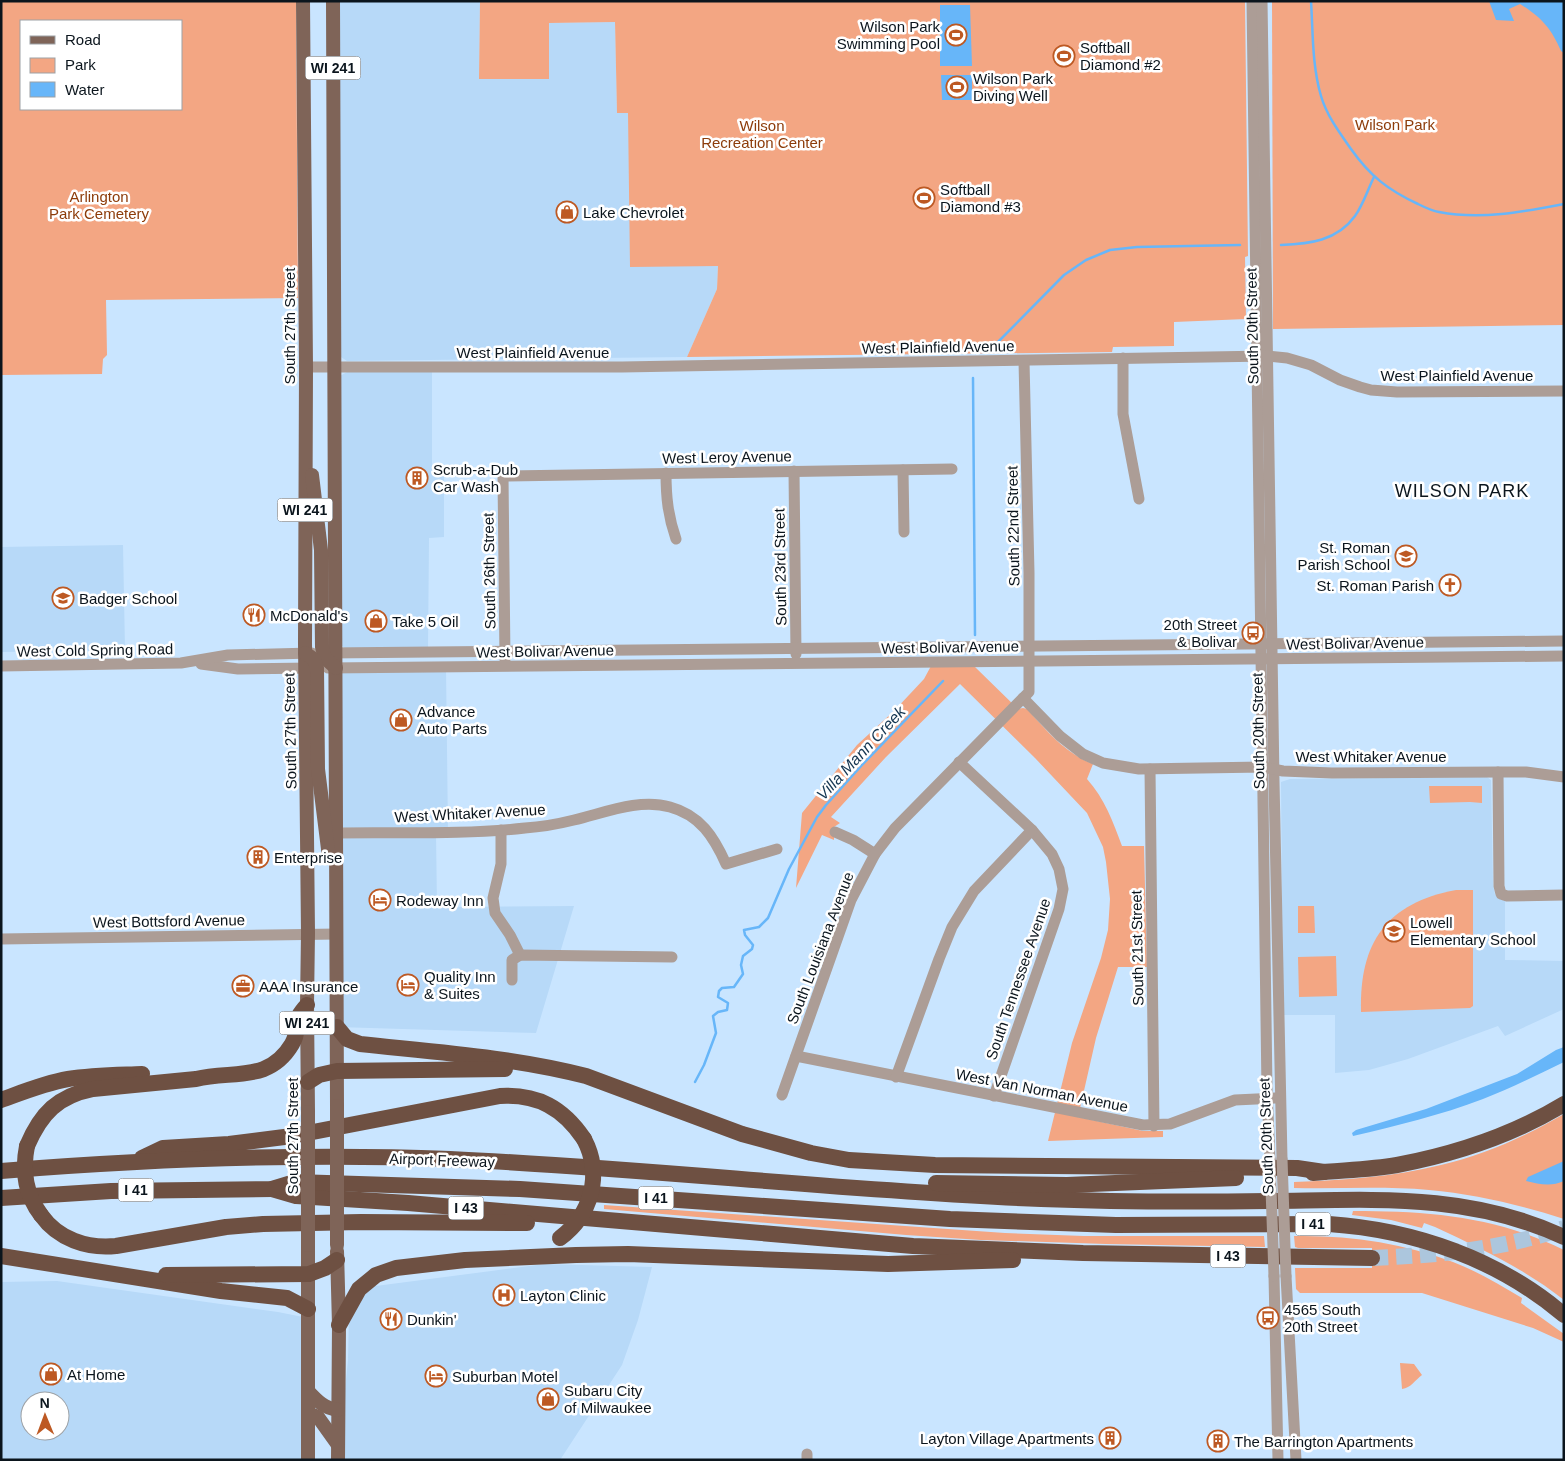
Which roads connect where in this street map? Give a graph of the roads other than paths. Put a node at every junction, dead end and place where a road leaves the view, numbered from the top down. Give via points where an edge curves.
1 (303, 1) edge
2 (333, 1) edge
3 (1252, 1) edge
4 (1262, 1) edge
5 (1262, 356) junction
6 (1123, 358) junction
7 (1024, 361) junction
8 (306, 367) junction
9 (334, 367) junction
10 (1564, 391) edge
11 (305, 422) junction
12 (952, 469) dead end
13 (903, 470) junction
14 (794, 471) junction
15 (666, 473) junction
16 (502, 476) joint
17 (1139, 499) dead end
18 (904, 532) dead end
19 (676, 539) dead end
20 (1564, 641) edge
21 (1266, 644) junction
22 (1029, 647) junction
23 (796, 648) junction
24 (648, 650) junction
25 (505, 652) junction
26 (305, 653) junction
27 (329, 653) junction
28 (398, 653) junction
29 (1564, 656) edge
30 (1267, 658) junction
31 (1029, 660) junction
32 (189, 662) junction
33 (796, 664) junction
34 (648, 665) junction
35 (1, 666) edge
36 (505, 666) junction
37 (311, 668) junction
38 (336, 668) junction
39 (398, 668) junction
40 (1026, 695) junction
41 (959, 762) junction
42 (1268, 768) junction
43 (1150, 769) junction
44 (1498, 772) junction
45 (1564, 777) edge
46 (501, 830) junction
47 (1032, 830) junction
48 (835, 832) dead end
49 (335, 833) junction
50 (777, 849) dead end
51 (874, 854) junction
52 (1564, 895) edge
53 (336, 907) junction
54 (308, 933) junction
55 (337, 934) junction
56 (1, 940) edge
57 (520, 955) junction
58 (672, 956) dead end
59 (512, 980) dead end
60 (307, 1005) junction
61 (337, 1027) junction
62 (796, 1056) junction
63 (563, 1070) junction
64 (336, 1071) junction
65 (209, 1075) junction
66 (896, 1077) junction
67 (308, 1082) junction
68 (782, 1095) dead end
69 (994, 1096) junction
70 (1267, 1098) junction
71 (1279, 1098) junction
72 (1, 1100) edge
73 (1564, 1104) edge
74 (1154, 1126) junction
75 (1276, 1159) junction
76 (136, 1161) junction
77 (1, 1171) edge
78 (1324, 1172) junction
79 (881, 1188) junction
80 (272, 1189) junction
81 (1, 1198) edge
82 (661, 1225) junction
83 (1564, 1237) edge
84 (337, 1253) junction
85 (1083, 1253) junction
86 (1, 1256) edge
87 (491, 1258) junction
88 (1372, 1258) tunnel mouth
89 (116, 1274) junction
90 (309, 1274) junction
91 (1280, 1276) junction
92 (308, 1309) junction
93 (1564, 1316) edge
94 (339, 1325) junction
95 (1289, 1337) junction
96 (1275, 1338) junction
97 (308, 1390) junction
98 (338, 1410) junction
99 (308, 1413) junction
100 (338, 1445) junction
101 (309, 1458) edge
102 (338, 1460) edge
103 (1278, 1460) edge
104 (1296, 1460) edge

1 - 8 main road, South 27th Street / WI 241
2 - 9 main road, WI 241
3 - 5 street, South 20th Street
4 - 5 street, South 20th Street
5 - 6 street, West Plainfield Avenue
5 - 10 street, West Plainfield Avenue via 1287,358 1311,365 1340,380 1371,390
5 - 21 street, South 20th Street
6 - 7 street, West Plainfield Avenue
6 - 17 street via 1123,414
7 - 9 street, West Plainfield Avenue via 622,367
7 - 22 street, South 22nd Street
8 - 9 street, West Plainfield Avenue
8 - 11 main road, South 27th Street / WI 241
9 - 27 main road, WI 241
11 - 26 main road, South 27th Street / WI 241
11 - 27 main road via 321,550
12 - 13 street, West Leroy Avenue
13 - 14 street, West Leroy Avenue
13 - 18 street
14 - 15 street, West Leroy Avenue
14 - 23 street, South 23rd Street
15 - 16 street, West Leroy Avenue
15 - 19 street via 666,503
16 - 25 street, South 26th Street
20 - 21 street, West Bolivar Avenue
21 - 22 street, West Bolivar Avenue
21 - 30 street, South 20th Street
22 - 23 street, West Bolivar Avenue
22 - 31 street, South 22nd Street
23 - 24 street, West Bolivar Avenue
23 - 33 street, South 23rd Street
24 - 25 street, West Bolivar Avenue
24 - 34 street
25 - 28 street, West Bolivar Avenue
25 - 36 street, South 26th Street
26 - 27 street, West Cold Spring Road
26 - 32 street, West Cold Spring Road via 228,655
26 - 37 main road via 314,660
27 - 28 street, West Bolivar Avenue
27 - 38 main road via 328,662
28 - 39 street
29 - 30 street, West Bolivar Avenue
30 - 31 street, West Bolivar Avenue
30 - 42 street, South 20th Street
31 - 33 street, West Bolivar Avenue
31 - 40 street, South 22nd Street
32 - 35 street, West Cold Spring Road
32 - 37 street, West Cold Spring Road via 238,669
33 - 34 street, West Bolivar Avenue
34 - 36 street, West Bolivar Avenue
36 - 39 street, West Bolivar Avenue
37 - 38 street, West Cold Spring Road
37 - 53 main road via 318,769
37 - 54 main road, South 27th Street / WI 241
38 - 39 street, West Bolivar Avenue
38 - 49 main road, WI 241
40 - 41 street, South Louisiana Avenue
40 - 43 street, West Whitaker Avenue via 1060,736 1083,754 1114,766
41 - 47 street, South Tennessee Avenue
41 - 51 street, South Louisiana Avenue
42 - 43 street, West Whitaker Avenue
42 - 44 street, West Whitaker Avenue via 1332,773
42 - 70 street, South 20th Street
42 - 71 street, South 20th Street
43 - 74 street, South 21st Street
44 - 45 street, West Whitaker Avenue
44 - 52 street via 1501,894
46 - 49 street, West Whitaker Avenue
46 - 50 street, West Whitaker Avenue via 544,826 641,804 666,806 702,824 726,864
46 - 57 street via 501,864 493,898 495,913
47 - 66 street via 974,891 952,927
47 - 69 street, South Tennessee Avenue via 1052,854 1063,889 1059,909
48 - 51 street
49 - 53 main road, WI 241
51 - 62 street, South Louisiana Avenue via 851,900
53 - 55 main road, WI 241
54 - 55 street, West Bottsford Avenue
54 - 56 street, West Bottsford Avenue
54 - 60 main road, South 27th Street / WI 241
55 - 61 main road, WI 241
57 - 58 street
57 - 59 street via 512,960
60 - 65 highway via 298,1018 296,1037 274,1064 258,1072
60 - 67 main road, South 27th Street / WI 241
61 - 63 highway via 347,1039 360,1044 479,1056
61 - 64 main road, WI 241
62 - 66 street, West Van Norman Avenue
62 - 68 street, South Louisiana Avenue
63 - 64 highway
63 - 78 highway via 742,1134 849,1160 935,1165 1297,1168
64 - 67 highway
64 - 84 main road, WI 241, bridge
65 - 72 highway via 81,1077 33,1088
65 - 82 highway, bridge via 93,1089 55,1104 34,1129 24,1161 25,1179 41,1215 71,1240 101,1247 263,1224 527,1223 631,1229
66 - 69 street, West Van Norman Avenue
67 - 90 main road, South 27th Street / WI 241, bridge
69 - 74 street, West Van Norman Avenue
70 - 71 street, West Van Norman Avenue
70 - 74 street, West Van Norman Avenue via 1235,1100 1178,1122
70 - 75 street, South 20th Street
71 - 75 street, South 20th Street
73 - 78 highway via 1513,1130 1465,1149 1396,1165
75 - 91 street, South 20th Street, bridge
76 - 77 highway, Airport Freeway / I 41
76 - 79 highway, Airport Freeway / I 41 via 326,1156 447,1159
76 - 87 highway, bridge via 163,1148 282,1138 514,1095 536,1099 569,1120 584,1140 593,1166 591,1192 579,1219 560,1238 536,1250
78 - 79 highway via 1124,1184 926,1183
79 - 83 highway, I 41 via 923,1193 1103,1201 1421,1201 1492,1212
80 - 81 highway, I 41 via 111,1191
80 - 82 highway, I 43 via 296,1196
80 - 93 highway, I 41 via 295,1182 463,1186 950,1220 1116,1225 1352,1226 1412,1237 1476,1259 1514,1279
82 - 85 highway, I 43 via 913,1246
84 - 90 highway via 325,1268
84 - 94 main road, WI 241
85 - 87 highway via 1075,1260 896,1264 628,1254
85 - 88 highway, I 43
86 - 89 highway
87 - 94 highway via 396,1268 376,1275 359,1289
89 - 90 highway
89 - 92 highway via 287,1298
90 - 92 main road, South 27th Street / WI 241
91 - 95 street, South 20th Street
91 - 96 street, South 20th Street
92 - 97 main road, South 27th Street / WI 241
94 - 98 main road, WI 241
95 - 96 street
95 - 104 street, South 20th Street
96 - 103 street, South 20th Street
97 - 98 main road via 320,1404
97 - 99 main road, South 27th Street / WI 241
98 - 100 main road, WI 241
99 - 100 main road via 318,1417
99 - 101 main road, South 27th Street / WI 241
100 - 102 main road, WI 241

